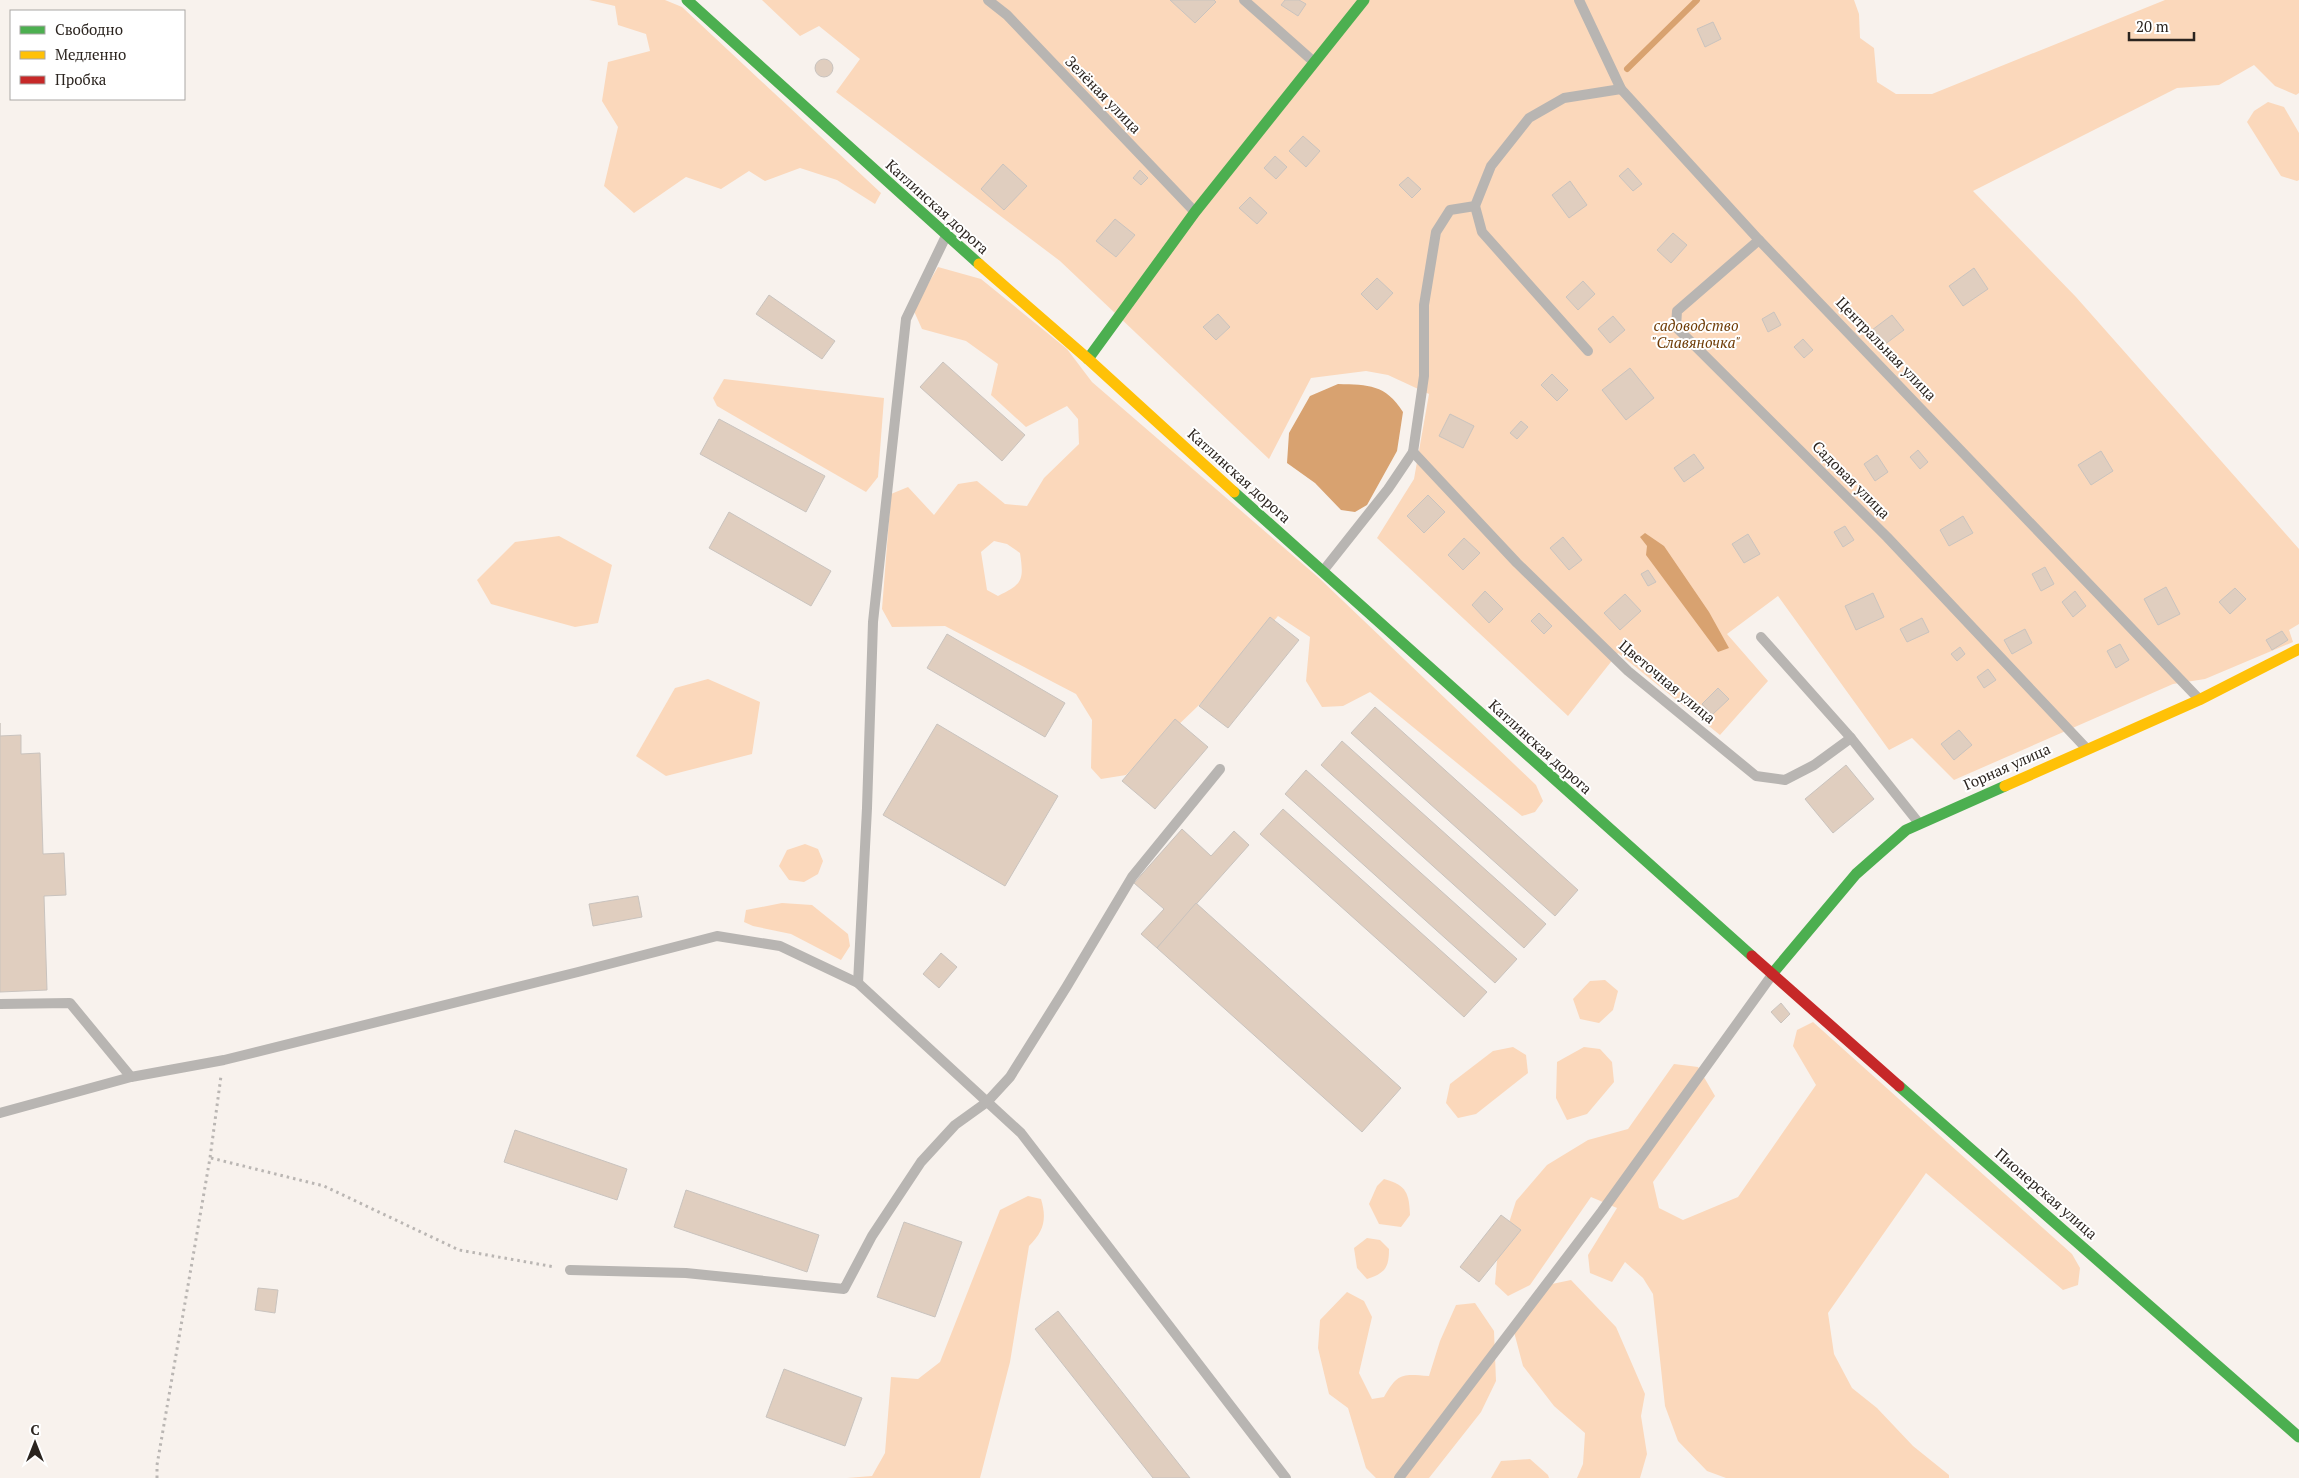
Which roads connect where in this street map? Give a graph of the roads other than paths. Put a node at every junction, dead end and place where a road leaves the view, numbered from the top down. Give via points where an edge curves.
1 (687, 0) edge
2 (988, 0) edge
3 (1244, 0) edge
4 (1364, 0) edge
5 (1579, 0) edge
6 (1314, 62) junction
7 (1621, 89) junction
8 (1475, 206) junction
9 (1195, 212) junction
10 (946, 236) junction
11 (1759, 240) junction
12 (1588, 351) dead end
13 (1088, 359) junction
14 (1413, 452) junction
15 (1322, 572) junction
16 (1762, 637) dead end
17 (2299, 649) edge
18 (2199, 700) junction
19 (1851, 738) junction
20 (2087, 748) junction
21 (1220, 769) dead end
22 (1918, 822) junction
23 (1772, 974) junction
24 (858, 983) junction
25 (0, 1004) edge
26 (131, 1077) junction
27 (988, 1102) junction
28 (0, 1112) edge
29 (570, 1270) road end
30 (2299, 1438) edge
31 (1286, 1478) edge
32 (1399, 1478) edge

1 - 10 street, Катлинская дорога
2 - 9 lane, Зелёная улица
3 - 6 lane
4 - 6 street
5 - 7 lane, Центральная улица
6 - 9 street
7 - 8 lane via 1564,98 1529,118 1491,166
7 - 11 lane, Центральная улица
8 - 12 lane via 1482,232
8 - 14 lane via 1450,210 1436,232 1424,305 1424,376
9 - 13 street
10 - 13 street, Катлинская дорога
10 - 24 lane via 906,319 873,622
11 - 18 lane, Центральная улица
11 - 20 lane, Садовая улица via 1677,311 1676,327 1887,537
13 - 15 street, Катлинская дорога
14 - 15 lane
14 - 19 lane, Цветочная улица via 1517,563 1628,671 1756,776 1785,780 1814,765
15 - 23 street, Катлинская дорога
16 - 19 lane
17 - 18 street, Горная улица
18 - 20 street, Горная улица
19 - 22 lane
20 - 22 street, Горная улица
21 - 27 lane via 1132,877 1010,1077
22 - 23 street, Горная улица via 1856,874
23 - 30 street, Пионерская улица
23 - 32 lane via 1602,1211
24 - 26 lane via 780,946 717,936 224,1060
24 - 27 lane
25 - 26 lane via 70,1003
26 - 28 lane
27 - 29 lane via 955,1125 921,1162 872,1236 844,1289 686,1273
27 - 31 lane via 1021,1133

